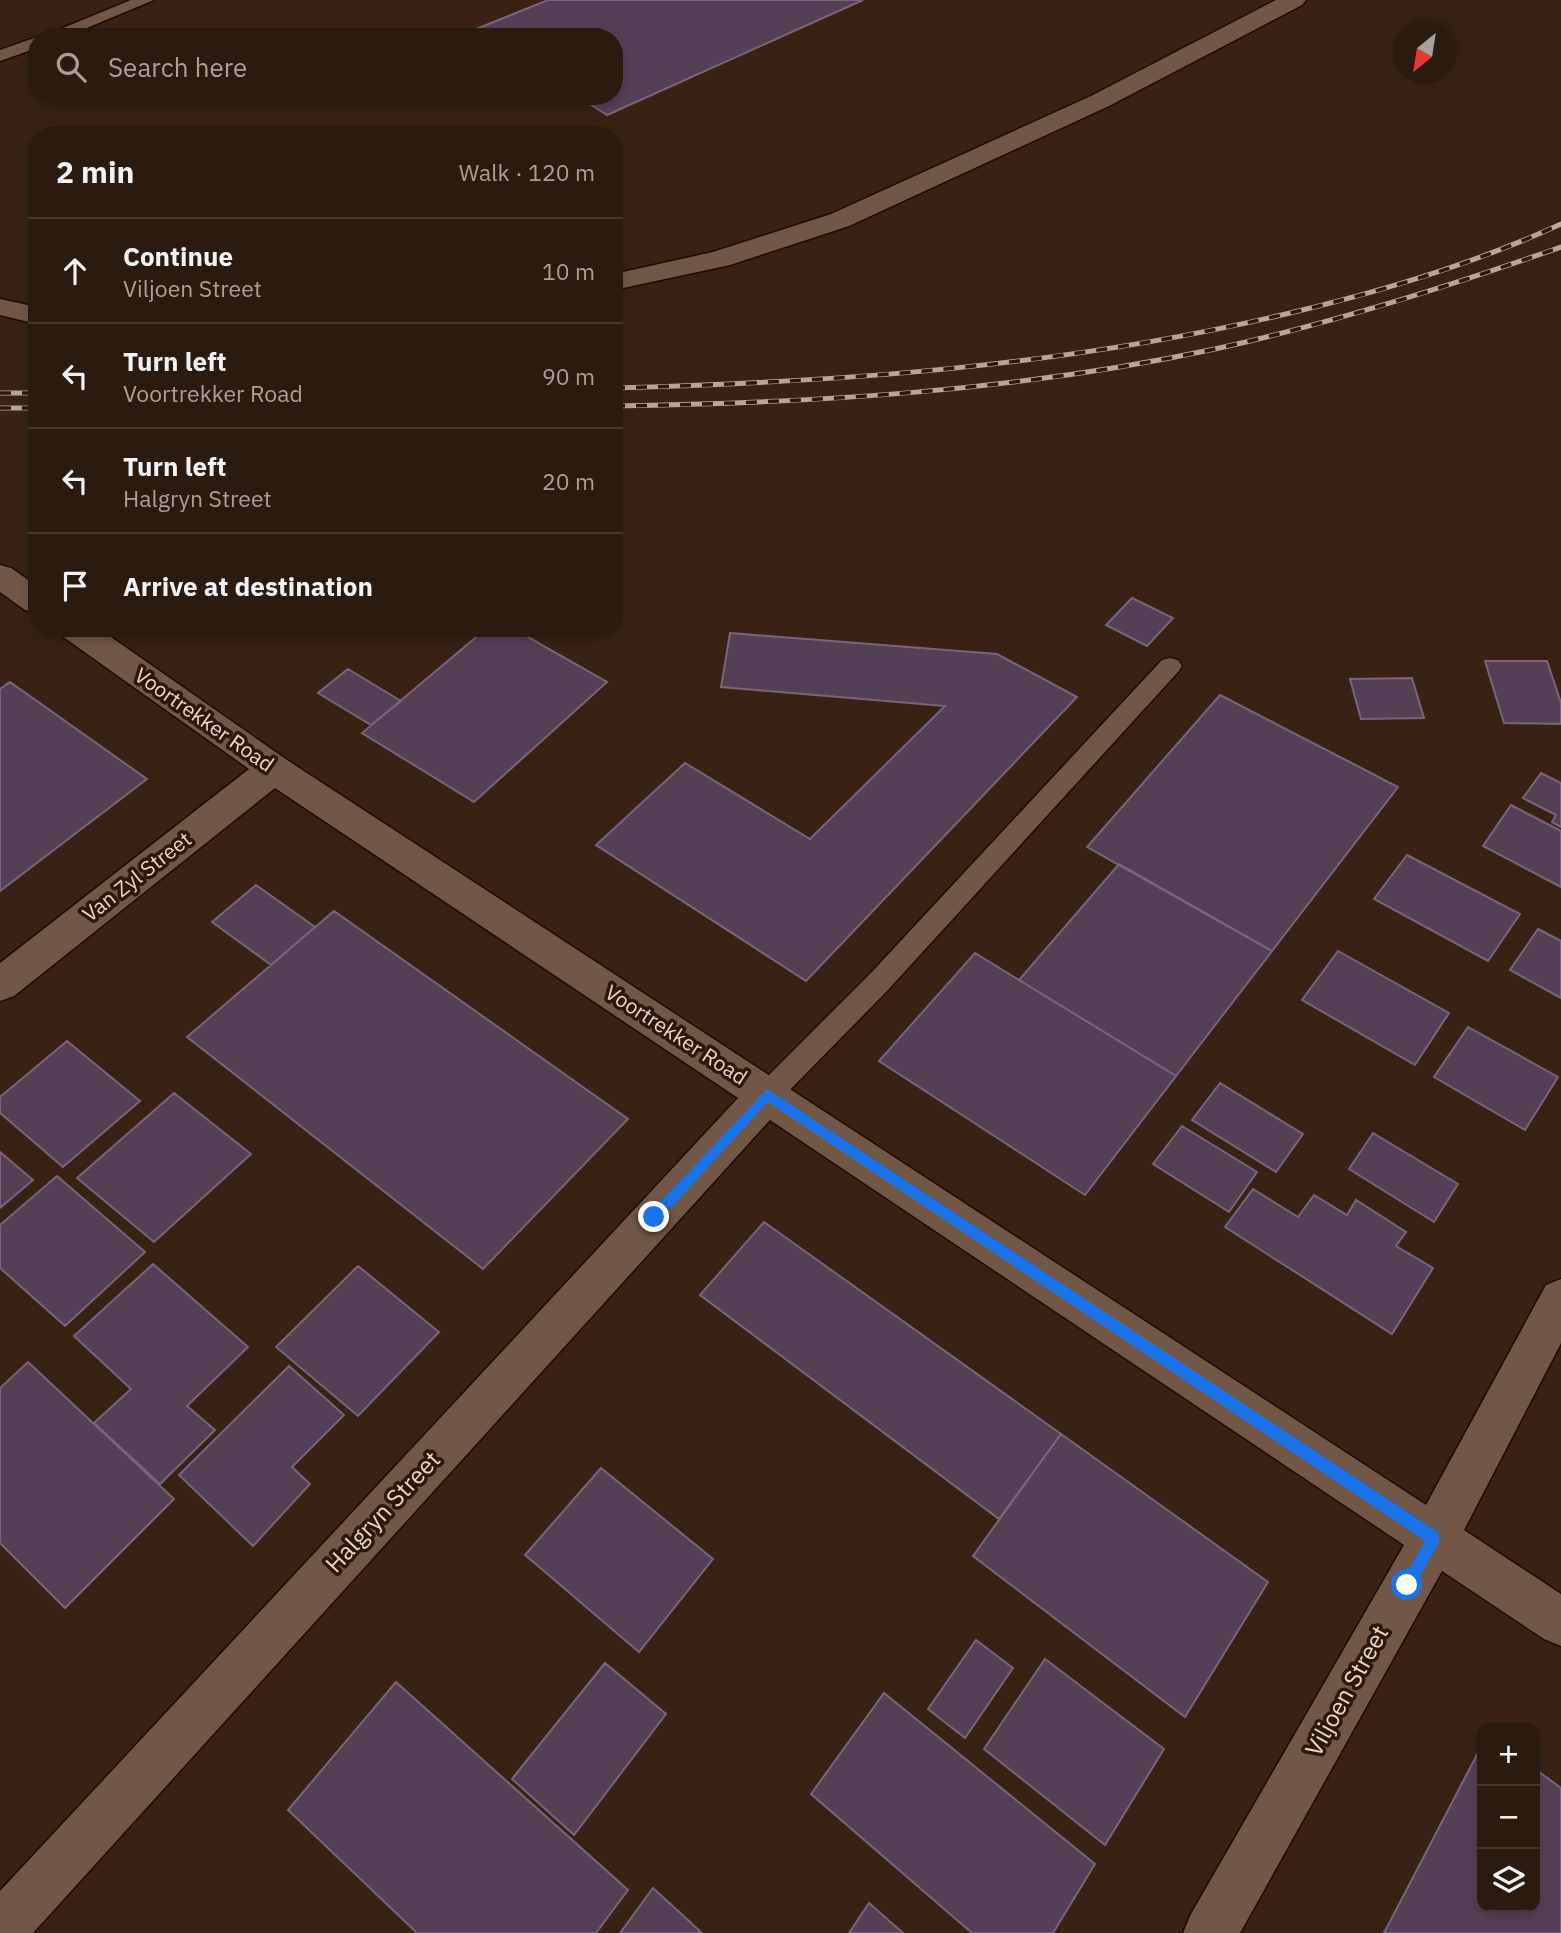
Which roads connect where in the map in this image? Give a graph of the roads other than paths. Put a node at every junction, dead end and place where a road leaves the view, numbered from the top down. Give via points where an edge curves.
1 (146, 0) edge
2 (1294, 0) edge
3 (73, 28) edge
4 (28, 44) edge
5 (0, 55) edge
6 (623, 280) edge
7 (0, 307) edge
8 (28, 314) edge
9 (0, 576) edge
10 (28, 596) edge
11 (87, 637) edge
12 (1170, 666) dead end
13 (274, 769) junction
14 (0, 985) edge
15 (767, 1094) junction
16 (1561, 1299) edge
17 (1434, 1538) junction
18 (1561, 1622) edge
19 (0, 1930) edge
20 (1210, 1933) edge

1 - 3 lane
2 - 6 street via 1100,101 840,220 720,259
4 - 5 lane
7 - 8 street
9 - 10 street
11 - 13 street, Voortrekker Road
12 - 15 lane via 878,983
13 - 14 street, Van Zyl Street
13 - 15 street, Voortrekker Road
15 - 17 street, Voortrekker Road
15 - 19 street, Halgryn Street
16 - 17 street, Viljoen Street
17 - 18 street, Voortrekker Road
17 - 20 street, Viljoen Street

